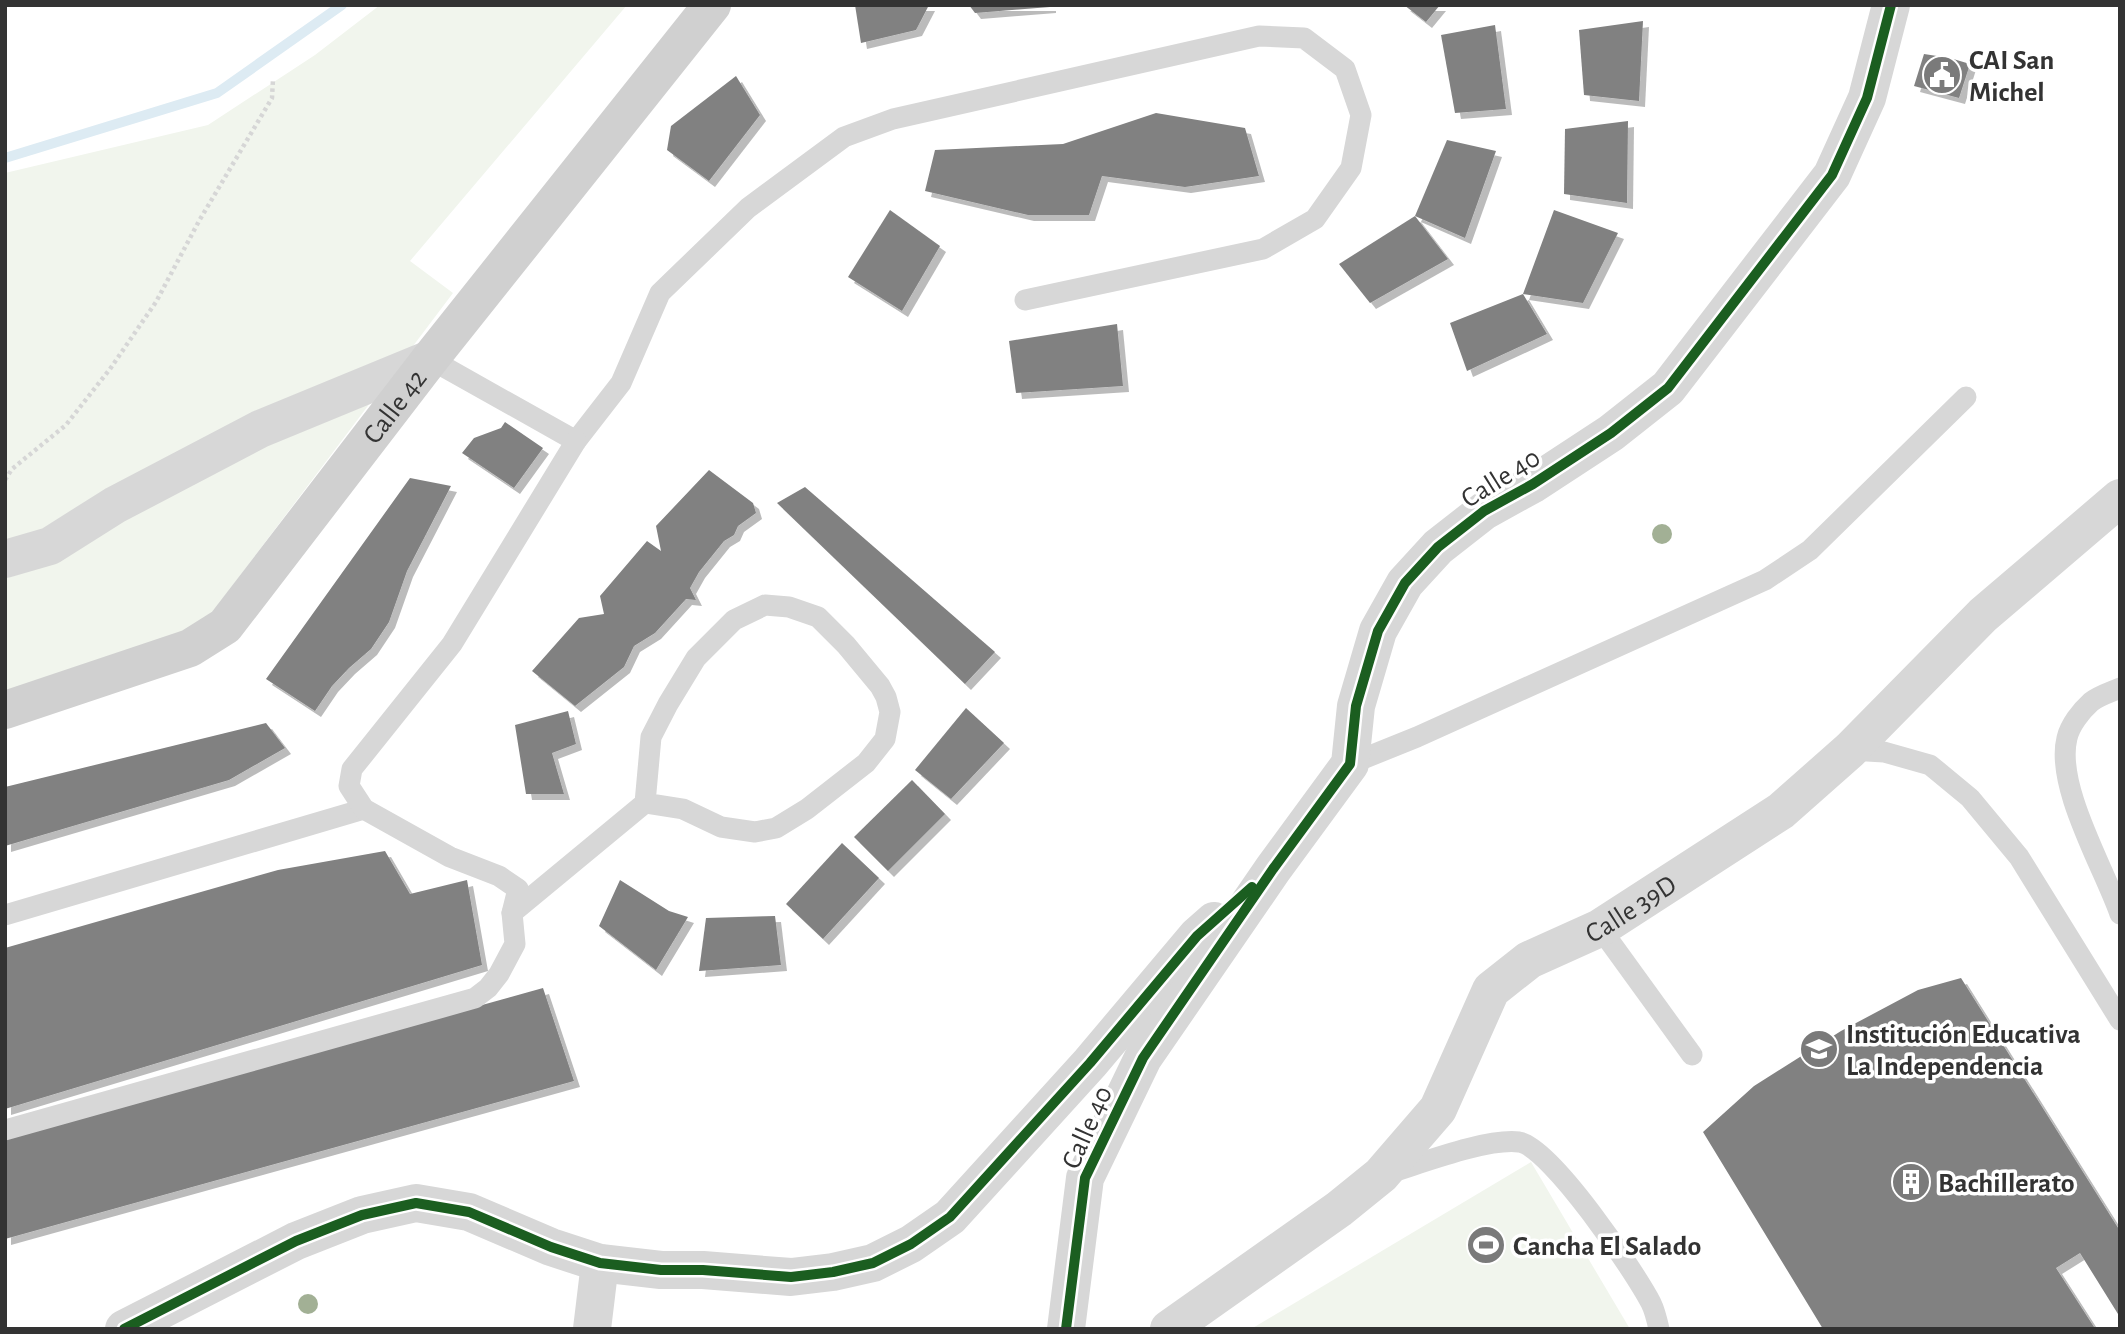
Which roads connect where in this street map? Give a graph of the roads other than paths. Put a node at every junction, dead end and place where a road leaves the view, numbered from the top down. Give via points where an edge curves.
1 (712, 5) edge
2 (1891, 5) edge
3 (1025, 300) dead end
4 (430, 359) junction
5 (1966, 397) dead end
6 (576, 442) junction
7 (2120, 498) edge
8 (5, 559) edge
9 (2120, 688) edge
10 (6, 710) edge
11 (1850, 750) junction
12 (1350, 764) junction
13 (645, 803) junction
14 (364, 809) junction
15 (1273, 869) junction
16 (512, 913) junction
17 (2120, 914) edge
18 (5, 915) edge
19 (1600, 928) junction
20 (2120, 1020) edge
21 (1692, 1055) dead end
22 (5, 1130) edge
23 (1381, 1175) junction
24 (600, 1263) junction
25 (124, 1329) edge
26 (592, 1329) edge
27 (1066, 1329) edge
28 (1169, 1329) edge
29 (1659, 1329) edge

1 - 4 street, Calle 42
2 - 12 street, Calle 40 via 1867,98 1832,175 1668,388 1611,433 1484,511 1438,547 1405,583 1378,632 1356,706
3 - 6 lane via 1263,249 1315,219 1352,168 1362,116 1345,69 1304,37 1259,36 893,119 844,137 748,208 660,293 621,383
4 - 6 lane
4 - 8 street via 260,429 115,505 50,546
4 - 10 street, Calle 42 via 225,626 190,648
5 - 12 lane via 1810,550 1765,580
6 - 14 lane via 452,644 352,768 349,786
7 - 11 street, Calle 39D via 1983,615
9 - 17 lane via 2092,701 2074,721 2067,739 2066,769 2076,809
11 - 19 street, Calle 39D via 1781,811
11 - 20 lane via 1884,752 1930,765 1970,798 2019,857
12 - 15 street, Calle 40
13 - 13 lane via 682,809 721,827 755,832 776,828 866,763 885,739 890,712 886,697 818,617 765,605 734,620 696,658 667,704 651,737
13 - 16 lane
14 - 16 lane via 450,857 509,883 518,890
14 - 18 lane
15 - 24 street via 1197,936 950,1217 911,1244 873,1263 792,1277
15 - 27 street, Calle 40 via 1143,1058 1086,1178
16 - 22 lane via 515,944 499,974 475,998
19 - 21 lane
19 - 23 street, Calle 39D via 1529,960 1491,990 1438,1109
23 - 28 street, Calle 39D
23 - 29 lane via 1493,1142 1522,1142 1544,1157 1584,1202 1651,1304
24 - 25 street via 469,1212 416,1203 362,1215 296,1241
24 - 26 street

